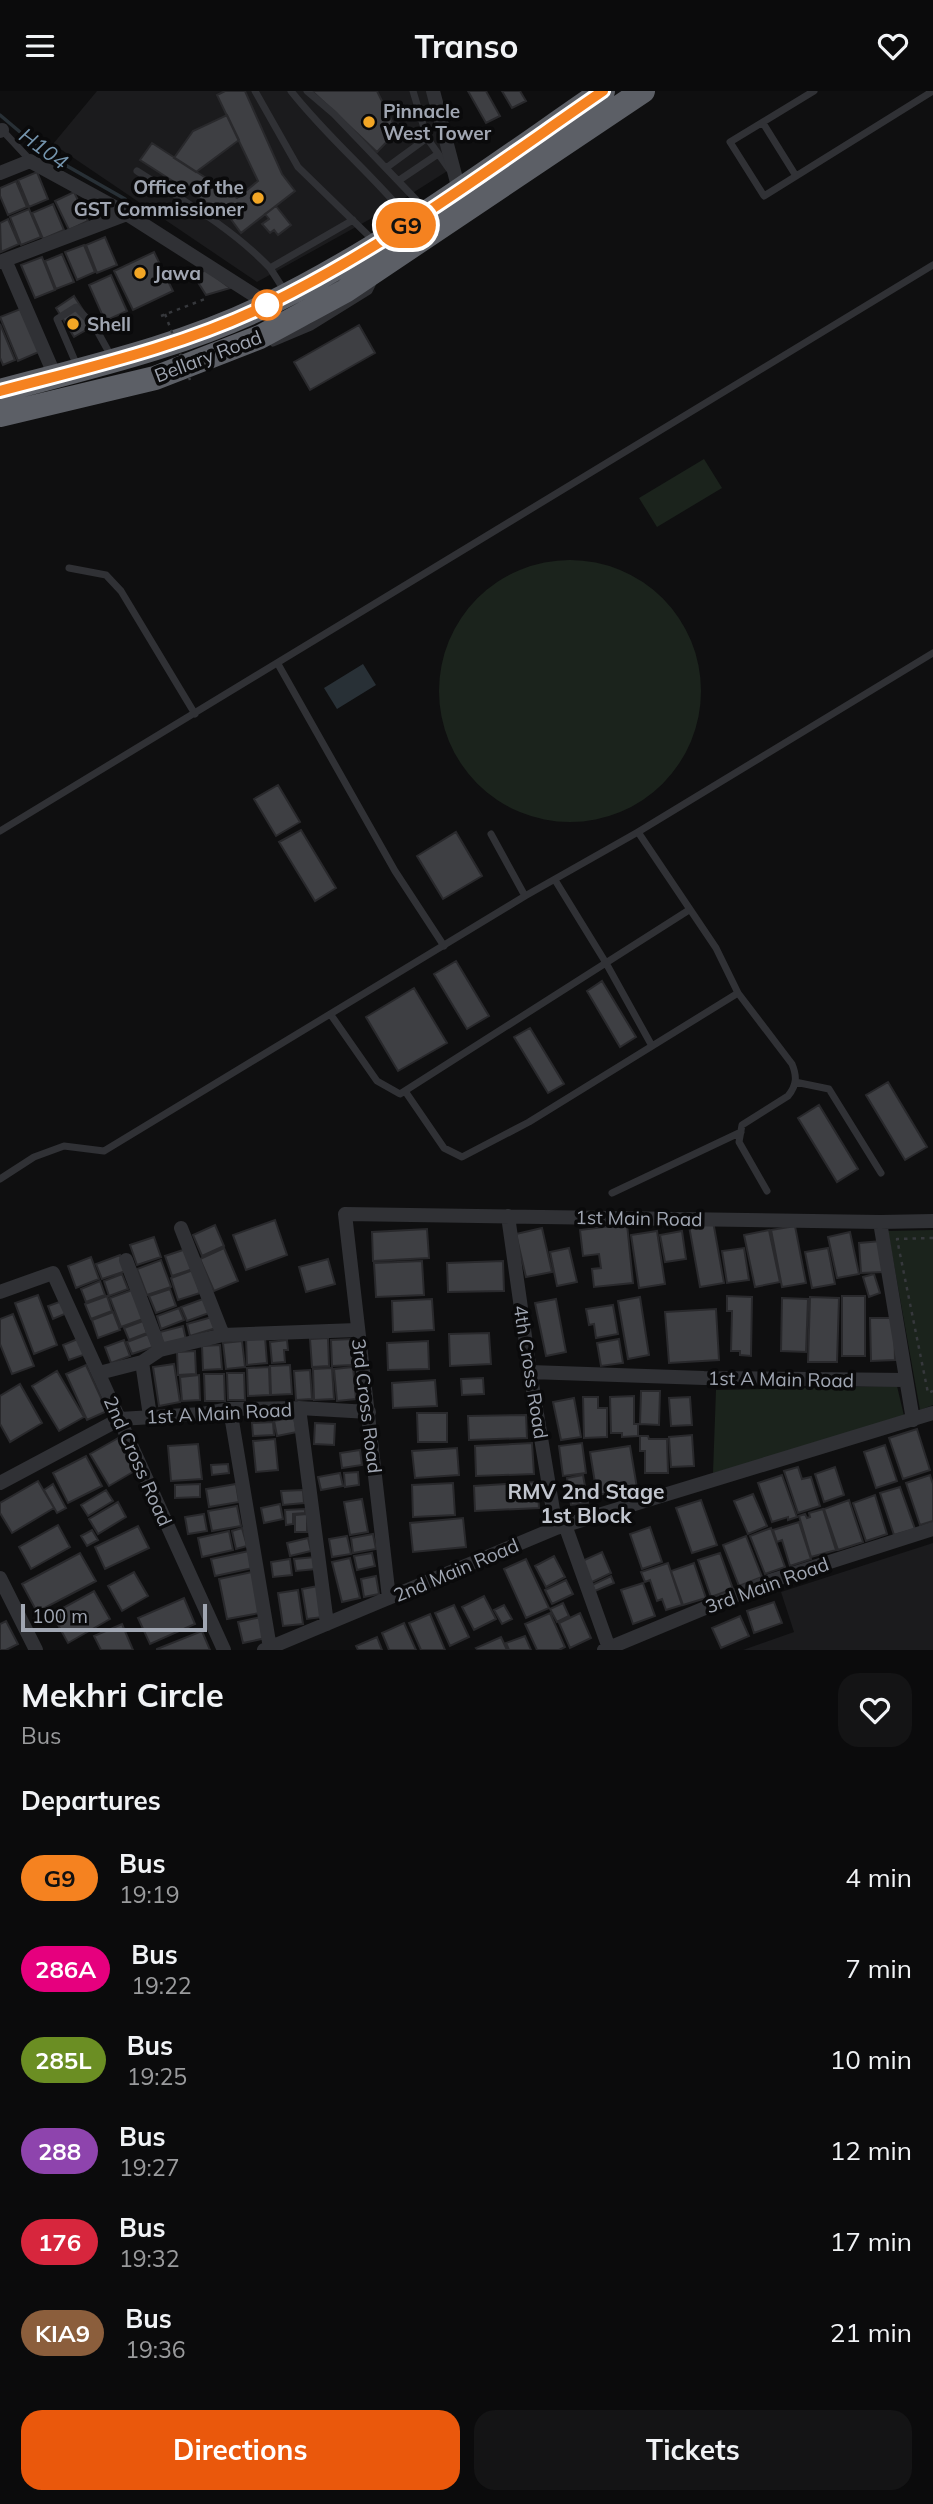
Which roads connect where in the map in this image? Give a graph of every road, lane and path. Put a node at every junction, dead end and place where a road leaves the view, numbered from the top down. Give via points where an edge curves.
1 (256, 91) edge
2 (291, 91) edge
3 (307, 91) edge
4 (412, 91) edge
5 (432, 91) edge
6 (603, 91) edge
7 (643, 91) edge
8 (814, 91) edge
9 (933, 91) edge
10 (763, 123) junction
11 (1, 130) edge
12 (427, 138) junction
13 (439, 154) junction
14 (30, 161) junction
15 (386, 167) junction
16 (137, 171) dead end
17 (0, 173) edge
18 (796, 176) junction
19 (398, 181) junction
20 (458, 185) junction
21 (127, 214) junction
22 (419, 216) junction
23 (353, 220) junction
24 (381, 254) junction
25 (2, 261) edge
26 (933, 265) edge
27 (270, 268) junction
28 (205, 299) dead end
29 (278, 299) junction
30 (265, 346) dead end
31 (113, 361) junction
32 (67, 374) junction
33 (190, 380) dead end
34 (0, 391) edge
35 (0, 415) edge
36 (69, 568) dead end
37 (933, 653) edge
38 (278, 664) junction
39 (195, 714) junction
40 (0, 831) edge
41 (638, 832) junction
42 (491, 834) dead end
43 (555, 880) junction
44 (525, 897) junction
45 (689, 910) junction
46 (444, 946) junction
47 (606, 963) junction
48 (738, 993) junction
49 (331, 1015) junction
50 (652, 1046) junction
51 (795, 1082) junction
52 (405, 1091) junction
53 (741, 1132) junction
54 (881, 1174) dead end
55 (0, 1179) edge
56 (767, 1191) dead end
57 (611, 1193) dead end
58 (345, 1214) joint
59 (508, 1216) junction
60 (933, 1221) edge
61 (880, 1222) junction
62 (181, 1228) dead end
63 (933, 1238) edge
64 (126, 1260) dead end
65 (0, 1291) edge
66 (357, 1329) junction
67 (223, 1335) junction
68 (160, 1350) junction
69 (142, 1362) junction
70 (530, 1372) junction
71 (99, 1373) junction
72 (905, 1380) junction
73 (933, 1391) edge
74 (299, 1408) junction
75 (230, 1409) junction
76 (369, 1412) junction
77 (933, 1413) edge
78 (150, 1416) junction
79 (120, 1419) junction
80 (913, 1420) junction
81 (0, 1483) edge
82 (561, 1526) junction
83 (933, 1529) edge
84 (0, 1578) edge
85 (389, 1598) junction
86 (327, 1624) junction
87 (267, 1649) edge
88 (606, 1649) edge
89 (36, 1650) edge
90 (224, 1650) edge

1 - 23 lane via 298,167
2 - 22 lane via 395,202
3 - 15 lane
4 - 12 lane
5 - 20 street
6 - 20 highway, Bellary Road
7 - 24 highway, Bellary Road
8 - 10 lane
9 - 18 lane
10 - 18 lane
10 - 18 lane via 730,142 757,186 764,196
11 - 14 lane
12 - 13 lane
12 - 15 lane
13 - 19 lane
13 - 20 lane
14 - 17 street
14 - 21 street
15 - 19 lane
16 - 27 lane via 215,221
19 - 22 lane
20 - 22 highway, Bellary Road
21 - 25 street
21 - 29 street
22 - 24 highway, Bellary Road
23 - 24 lane
23 - 27 lane
24 - 29 highway, Bellary Road
24 - 30 lane via 369,291 311,327
24 - 35 highway, Bellary Road via 301,316 245,349 155,378
25 - 32 street
26 - 38 lane
27 - 29 lane
28 - 33 path, bridge via 163,315
29 - 31 highway, Bellary Road via 191,336
31 - 32 highway, Bellary Road
31 - 32 lane via 95,327 76,307 57,319
32 - 34 highway, Bellary Road
36 - 39 lane via 106,575 121,591
37 - 41 lane
38 - 39 lane
38 - 46 lane via 395,871
39 - 40 lane
41 - 43 lane
41 - 45 lane
42 - 44 lane
43 - 44 lane
43 - 47 lane
44 - 46 lane
45 - 47 lane
45 - 48 lane via 716,948
46 - 49 lane
47 - 50 lane
47 - 52 lane
48 - 50 lane
48 - 51 lane via 792,1064
49 - 52 lane via 377,1081 400,1094
49 - 55 lane via 104,1151 64,1146 34,1157
50 - 52 lane via 529,1122 462,1157 444,1148
51 - 53 lane via 788,1096 742,1125
51 - 54 lane via 829,1089
53 - 56 lane via 738,1142
53 - 57 lane
58 - 59 street, 1st Main Road
58 - 66 street, 3rd Cross Road
59 - 61 street, 1st Main Road
59 - 70 street, 4th Cross Road
60 - 61 street, 1st Main Road
61 - 72 street
62 - 67 street
63 - 73 path via 897,1239 928,1393
64 - 68 street
65 - 71 street, 2nd Cross Road via 53,1273
66 - 67 street
66 - 76 street, 3rd Cross Road
67 - 68 street
68 - 69 street
69 - 71 street
69 - 78 street
70 - 72 street, 1st A Main Road
70 - 82 street, 4th Cross Road
71 - 79 street, 2nd Cross Road
72 - 80 street
74 - 75 street, 1st A Main Road
74 - 76 street, 1st A Main Road
74 - 86 street
75 - 78 street, 1st A Main Road
75 - 87 street
76 - 85 street, 3rd Cross Road
77 - 80 street, 2nd Main Road
78 - 79 street, 1st A Main Road
79 - 81 street, 1st A Main Road
79 - 90 street, 2nd Cross Road
80 - 82 street, 2nd Main Road
82 - 85 street, 2nd Main Road
82 - 88 street, 4th Cross Road
83 - 88 street, 3rd Main Road via 770,1581
84 - 89 street
85 - 86 street, 2nd Main Road
86 - 87 street, 2nd Main Road

